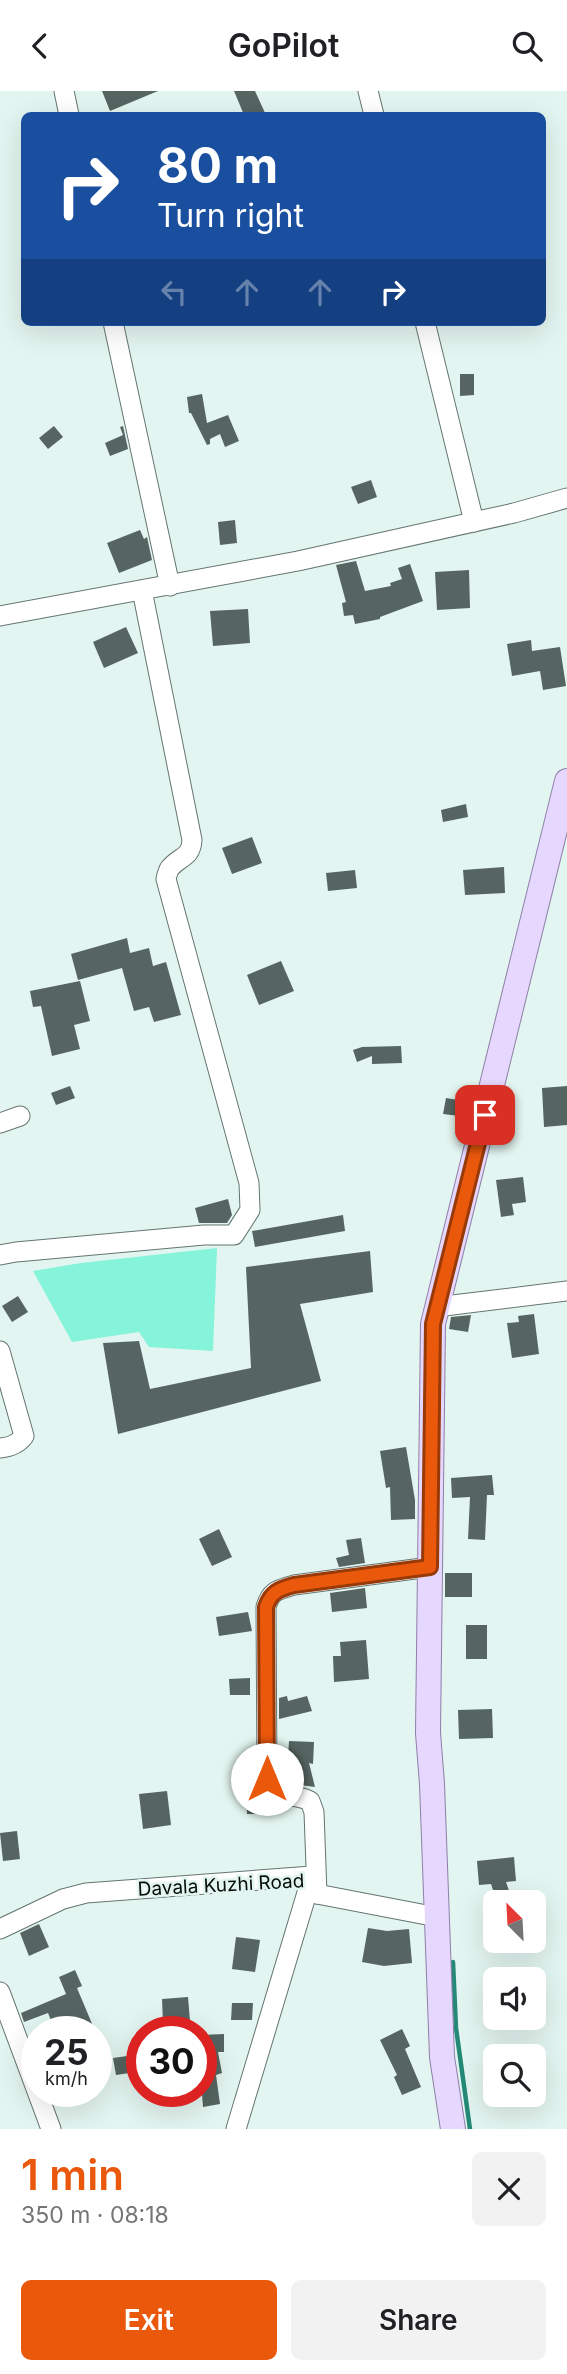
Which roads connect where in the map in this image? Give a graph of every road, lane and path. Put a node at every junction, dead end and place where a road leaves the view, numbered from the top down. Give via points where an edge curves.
1 (64, 91) edge
2 (368, 91) edge
3 (68, 112) edge
4 (373, 112) edge
5 (114, 326) edge
6 (426, 326) edge
7 (567, 498) edge
8 (474, 522) junction
9 (170, 586) junction
10 (142, 590) junction
11 (0, 616) edge
12 (567, 781) edge
13 (20, 1116) dead end
14 (0, 1123) edge
15 (0, 1255) edge
16 (567, 1291) edge
17 (436, 1307) junction
18 (0, 1351) edge
19 (0, 1447) edge
20 (430, 1567) junction
21 (314, 1885) junction
22 (437, 1917) junction
23 (0, 1929) edge
24 (0, 1992) edge
25 (51, 2129) edge
26 (236, 2129) edge
27 (453, 2129) edge

1 - 3 street
2 - 4 street
5 - 9 street
6 - 8 street
7 - 8 street
8 - 9 street
9 - 10 street
10 - 11 street
10 - 15 street via 192,840 188,855 170,868 166,879 249,1183 250,1210 234,1235
12 - 17 main road
13 - 14 street
16 - 17 street
17 - 20 main road
18 - 19 street via 24,1436 20,1442
20 - 21 street via 294,1585 270,1596 266,1607 267,1779 270,1790 278,1795 310,1801
20 - 22 main road via 428,1733
21 - 22 street, Davala Kuzhi Road
21 - 23 street, Davala Kuzhi Road via 86,1892
21 - 26 street
22 - 27 main road via 442,2057
24 - 25 street

